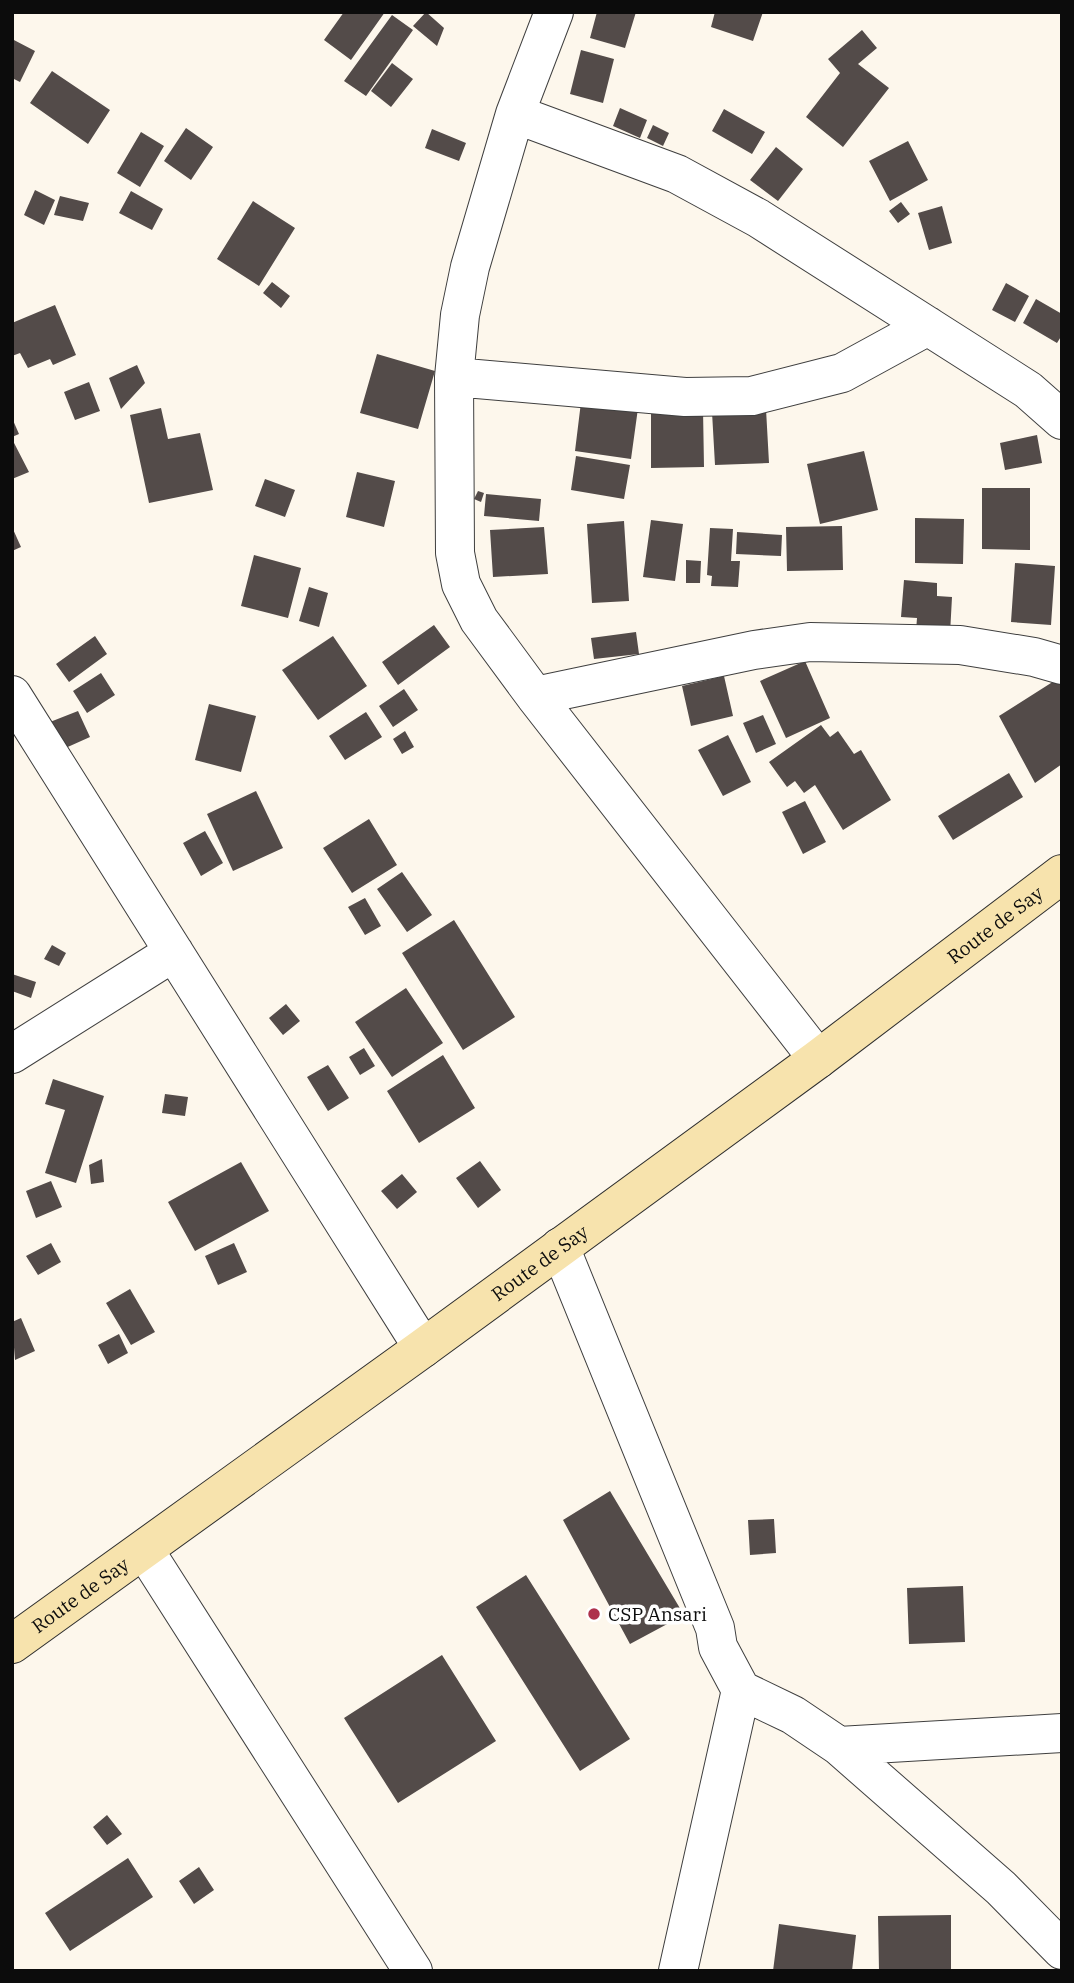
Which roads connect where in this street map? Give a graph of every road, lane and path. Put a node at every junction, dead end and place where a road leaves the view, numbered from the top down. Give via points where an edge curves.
1 (554, 12) edge
2 (515, 114) junction
3 (928, 326) junction
4 (454, 377) junction
5 (1062, 420) edge
6 (1062, 665) edge
7 (12, 695) edge
8 (536, 696) junction
9 (1062, 874) edge
10 (174, 952) junction
11 (12, 1054) edge
12 (818, 1059) junction
13 (559, 1247) junction
14 (423, 1348) junction
15 (145, 1551) junction
16 (12, 1644) edge
17 (741, 1690) junction
18 (1062, 1733) edge
19 (839, 1746) junction
20 (1062, 1953) edge
21 (413, 1971) edge
22 (678, 1971) edge
23 (1059, 1971) edge

1 - 2 street
2 - 3 street via 677,174 758,218
2 - 4 street via 470,267
3 - 4 street via 842,373 752,397 685,397
3 - 5 street via 1028,390
4 - 8 street via 455,553 461,584 479,620
6 - 8 street via 960,645 810,642
7 - 10 street
8 - 12 street
9 - 12 main road, Route de Say
10 - 11 street
10 - 14 street
12 - 13 main road, Route de Say
13 - 14 main road, Route de Say
13 - 17 street via 715,1629 718,1647
14 - 15 main road, Route de Say
15 - 16 main road, Route de Say
15 - 21 street
17 - 19 street via 793,1715
17 - 22 street
18 - 19 street
19 - 20 street via 1001,1888
20 - 23 street

